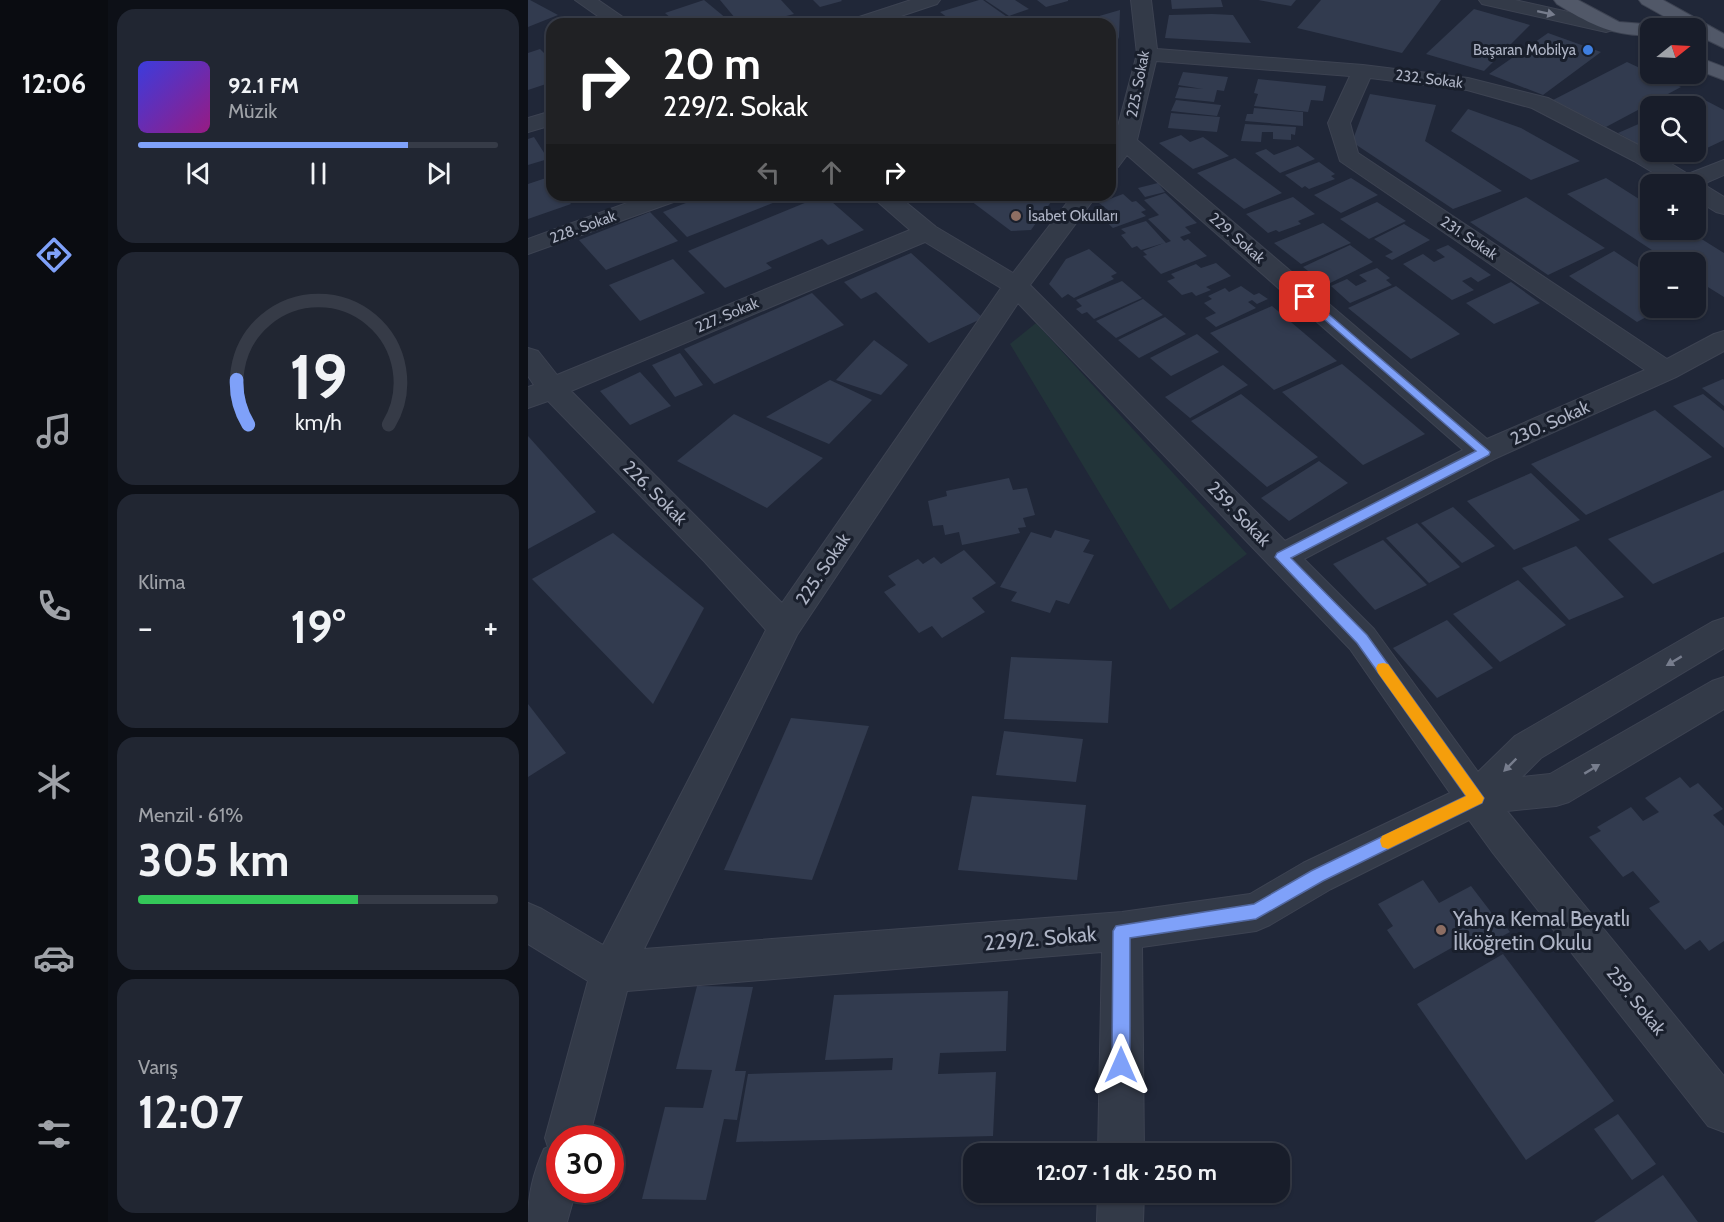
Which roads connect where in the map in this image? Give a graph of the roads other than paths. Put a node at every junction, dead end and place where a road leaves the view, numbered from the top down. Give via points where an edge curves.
1 (585, 0) edge
2 (930, 0) edge
3 (1141, 0) edge
4 (1489, 0) edge
5 (1565, 0) edge
6 (1649, 0) edge
7 (1695, 3) dead end
8 (1677, 16) junction
9 (614, 18) edge
10 (875, 18) edge
11 (1606, 26) junction
12 (1640, 30) edge
13 (1640, 40) edge
14 (1724, 42) edge
15 (1147, 54) junction
16 (1706, 67) edge
17 (1363, 71) junction
18 (1724, 74) edge
19 (546, 120) edge
20 (528, 125) edge
21 (1118, 152) edge
22 (1724, 168) edge
23 (1670, 174) edge
24 (1706, 177) edge
25 (1706, 196) edge
26 (654, 201) edge
27 (889, 201) edge
28 (1080, 201) edge
29 (1724, 207) edge
30 (927, 232) junction
31 (528, 247) edge
32 (1016, 286) junction
33 (1724, 340) edge
34 (528, 357) edge
35 (1666, 371) junction
36 (540, 393) edge
37 (1484, 452) junction
38 (1281, 557) junction
39 (784, 627) junction
40 (1724, 631) edge
41 (1724, 691) edge
42 (1477, 798) junction
43 (528, 922) edge
44 (1122, 931) junction
45 (611, 972) junction
46 (1724, 1110) edge
47 (570, 1125) edge
48 (1121, 1143) edge
49 (549, 1203) edge
50 (1121, 1203) edge
51 (544, 1222) edge
52 (1120, 1222) edge

1 - 9 street
2 - 10 street
3 - 15 street, 225. Sokak
4 -> 11 street
5 - 11 main road
6 - 8 main road
7 - 8 main road
8 - 14 main road
11 - 12 main road
11 - 13 main road
15 - 17 street, 232. Sokak
15 - 21 street, 225. Sokak
16 - 18 main road
17 - 23 street, 232. Sokak via 1468,84 1540,103
17 - 35 street, 231. Sokak via 1339,123 1348,156
19 - 20 street
21 - 37 street, 229. Sokak
22 - 24 street
25 - 29 street, 232. Sokak
26 - 31 street, 228. Sokak
27 - 30 street, 259. Sokak
28 - 32 street, 225. Sokak
30 - 32 street, 259. Sokak
30 - 36 street, 227. Sokak
32 - 38 street, 259. Sokak
32 - 39 street, 225. Sokak
33 - 35 street, 230. Sokak
34 - 36 street, 226. Sokak
35 - 37 street, 230. Sokak
36 - 39 street, 226. Sokak via 715,553
37 - 38 street, 230. Sokak
38 - 42 street, 259. Sokak via 1362,639
39 - 45 street, 225. Sokak
40 -> 42 street via 1528,747
42 -> 41 street via 1556,790
42 - 44 street, 229/2. Sokak via 1317,876 1256,912
42 - 46 street, 259. Sokak via 1506,842
43 - 45 street
44 - 45 street, 229/2. Sokak
44 - 48 street
45 - 47 street, 225. Sokak
49 - 51 street
50 - 52 street

